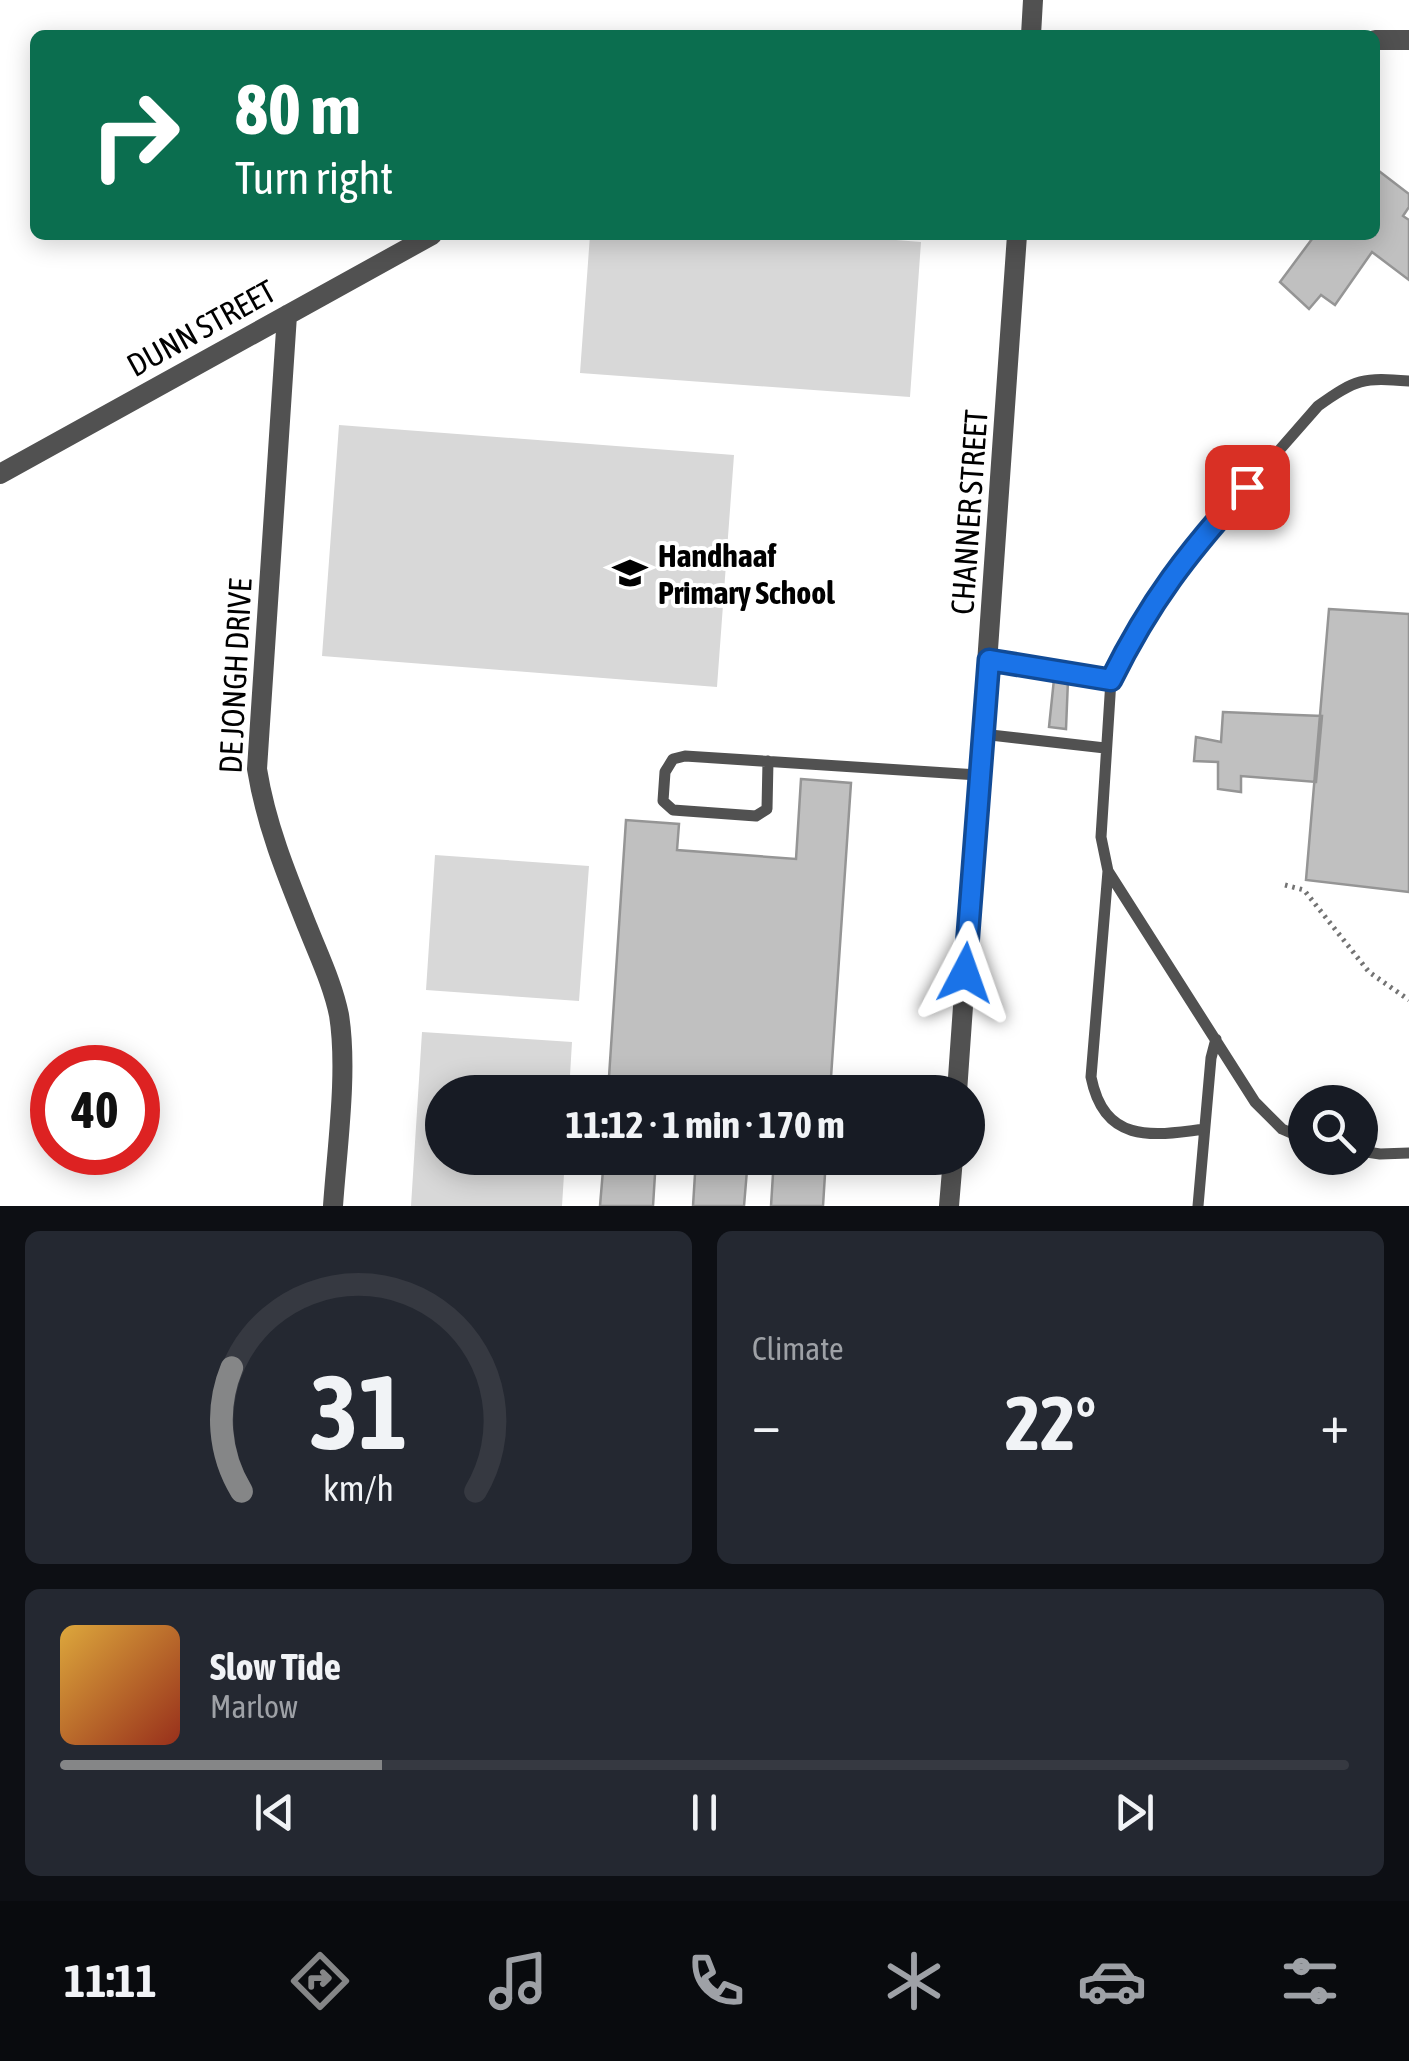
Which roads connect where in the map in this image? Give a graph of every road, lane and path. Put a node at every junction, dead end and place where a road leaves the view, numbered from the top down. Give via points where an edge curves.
1 (1033, 0) edge
2 (1031, 30) edge
3 (1380, 40) edge
4 (1409, 40) edge
5 (423, 240) edge
6 (1018, 240) edge
7 (287, 314) junction
8 (1409, 381) edge
9 (0, 474) edge
10 (989, 660) junction
11 (1111, 680) junction
12 (982, 734) junction
13 (1104, 748) junction
14 (768, 762) junction
15 (978, 775) junction
16 (1108, 870) junction
17 (1285, 885) dead end
18 (1409, 1000) edge
19 (1216, 1038) junction
20 (958, 1075) edge
21 (1204, 1129) junction
22 (1288, 1131) edge
23 (1409, 1153) edge
24 (1378, 1154) edge
25 (951, 1175) edge
26 (332, 1206) edge
27 (950, 1206) edge
28 (1198, 1206) edge

1 - 2 street
3 - 4 street
5 - 7 street, DUNN STREET
6 - 10 street, CHANNER STREET
7 - 9 street, DUNN STREET
7 - 26 street, DE JONGH DRIVE via 257,769 276,850 338,1014
8 - 11 lane via 1360,380 1318,406 1176,568
10 - 11 lane
10 - 12 street, CHANNER STREET
11 - 13 lane
12 - 13 lane
12 - 15 street, CHANNER STREET
13 - 16 lane via 1101,837
14 - 14 lane via 672,759 664,801 672,810 763,814
14 - 15 lane
15 - 20 street, CHANNER STREET
16 - 19 lane
16 - 21 lane via 1094,1094 1118,1126 1162,1135
17 - 18 path via 1304,890 1369,972
19 - 21 lane
19 - 22 lane via 1268,1118
21 - 28 lane
23 - 24 lane
25 - 27 street

